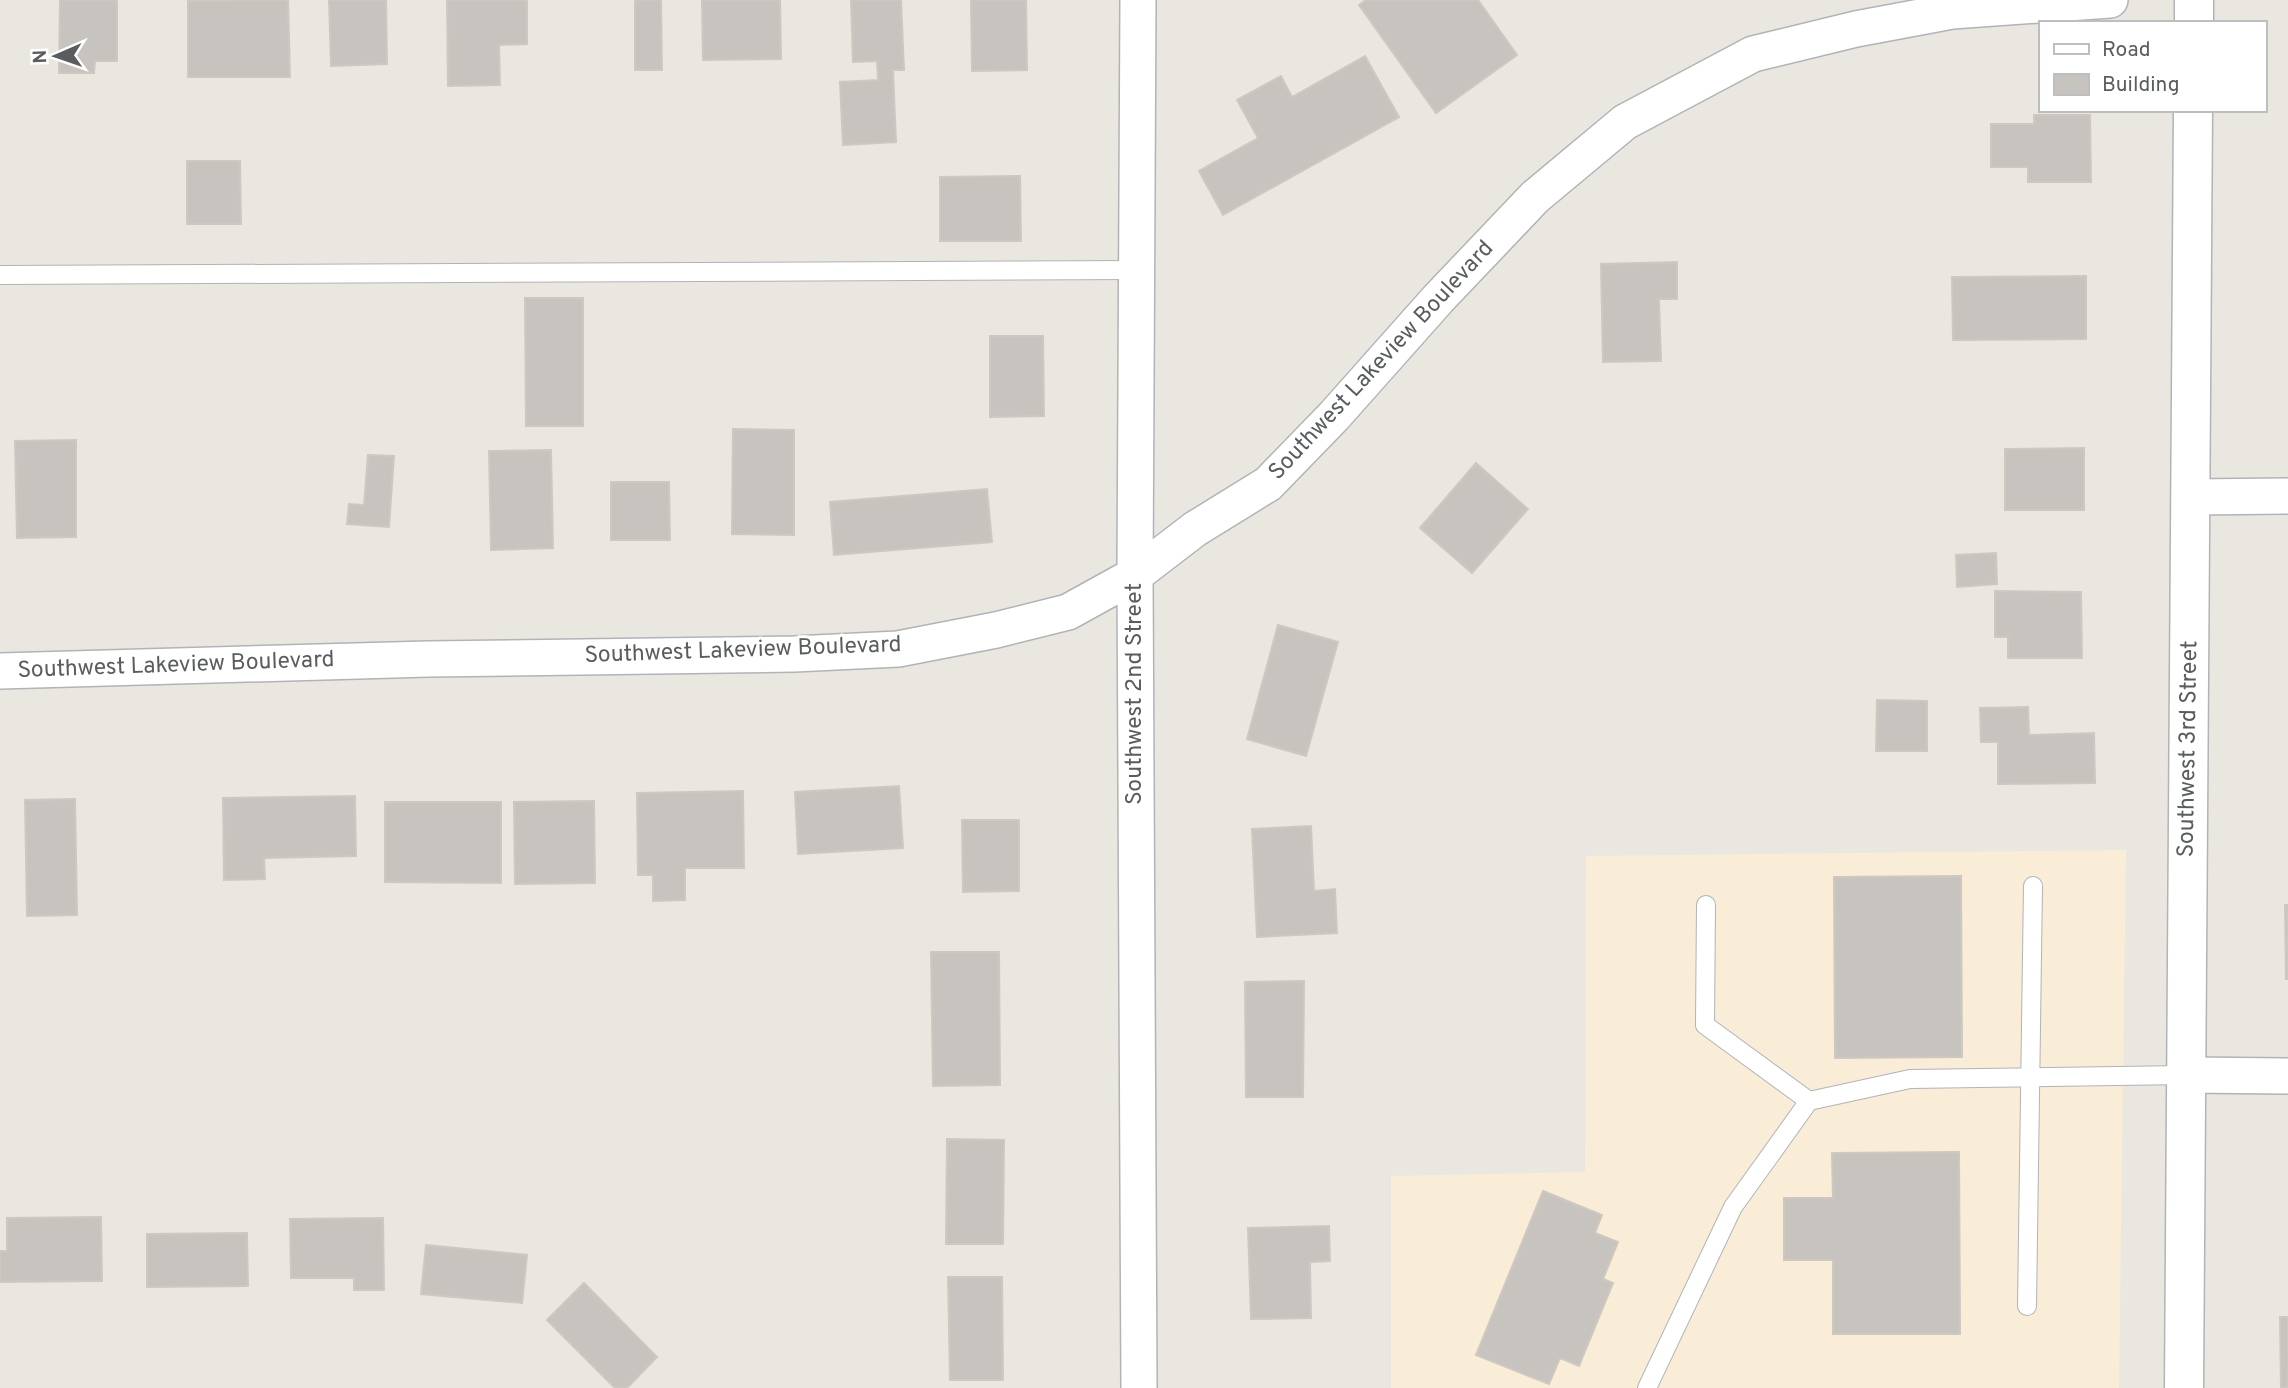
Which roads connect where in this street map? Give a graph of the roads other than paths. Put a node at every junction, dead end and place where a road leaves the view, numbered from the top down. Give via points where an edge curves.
1 (1138, 0) edge
2 (2110, 0) edge
3 (2194, 0) edge
4 (2194, 21) edge
5 (2193, 112) edge
6 (1136, 270) junction
7 (0, 275) edge
8 (2288, 496) edge
9 (2192, 497) junction
10 (1135, 575) junction
11 (0, 671) edge
12 (2033, 886) dead end
13 (1706, 905) dead end
14 (2185, 1075) junction
15 (2288, 1076) edge
16 (2030, 1077) junction
17 (1809, 1101) junction
18 (2027, 1306) dead end
19 (1139, 1388) edge
20 (1647, 1388) edge
21 (2184, 1388) edge

1 - 6 street, Southwest 2nd Street
2 - 10 street, Southwest Lakeview Boulevard via 1952,11 1753,54 1625,122 1535,197 1268,484 1195,528
3 - 4 main road
5 - 9 main road, Southwest 3rd Street
6 - 7 lane
6 - 10 street, Southwest 2nd Street
8 - 9 street
9 - 14 main road, Southwest 3rd Street
10 - 11 street, Southwest Lakeview Boulevard via 1068,612 898,649
10 - 19 street, Southwest 2nd Street
12 - 16 lane
13 - 17 lane via 1705,1024
14 - 15 street
14 - 16 lane
14 - 21 main road, Southwest 3rd Street
16 - 17 lane via 1910,1079
16 - 18 lane
17 - 20 lane via 1732,1207

